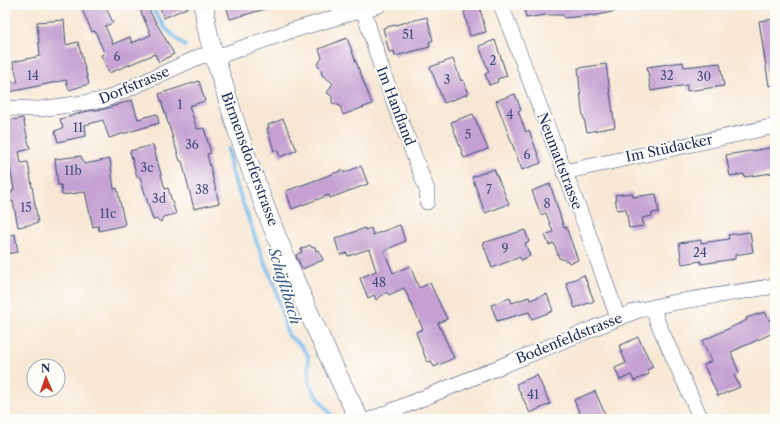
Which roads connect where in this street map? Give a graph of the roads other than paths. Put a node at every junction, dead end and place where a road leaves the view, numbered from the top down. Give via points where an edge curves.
1 (204, 5) edge
2 (379, 5) edge
3 (501, 5) edge
4 (363, 9) junction
5 (213, 55) junction
6 (5, 108) edge
7 (775, 126) edge
8 (564, 172) junction
9 (427, 202) dead end
10 (775, 286) edge
11 (653, 307) junction
12 (618, 318) junction
13 (359, 419) edge
14 (372, 419) edge
15 (701, 419) edge

1 - 5 main road, Birmensdorferstrasse
2 - 4 street, Dorfstrasse
3 - 8 street, Neumattstrasse
4 - 5 street, Dorfstrasse via 225,54
4 - 9 street, Im Hanfland via 383,73 427,190
5 - 6 street, Dorfstrasse via 187,61 104,100 40,109
5 - 13 main road, Birmensdorferstrasse via 259,190 299,289
7 - 8 street, Im Stüdacker
8 - 12 street, Neumattstrasse
10 - 11 street, Bodenfeldstrasse
11 - 12 street, Bodenfeldstrasse
11 - 15 street
12 - 14 street, Bodenfeldstrasse

